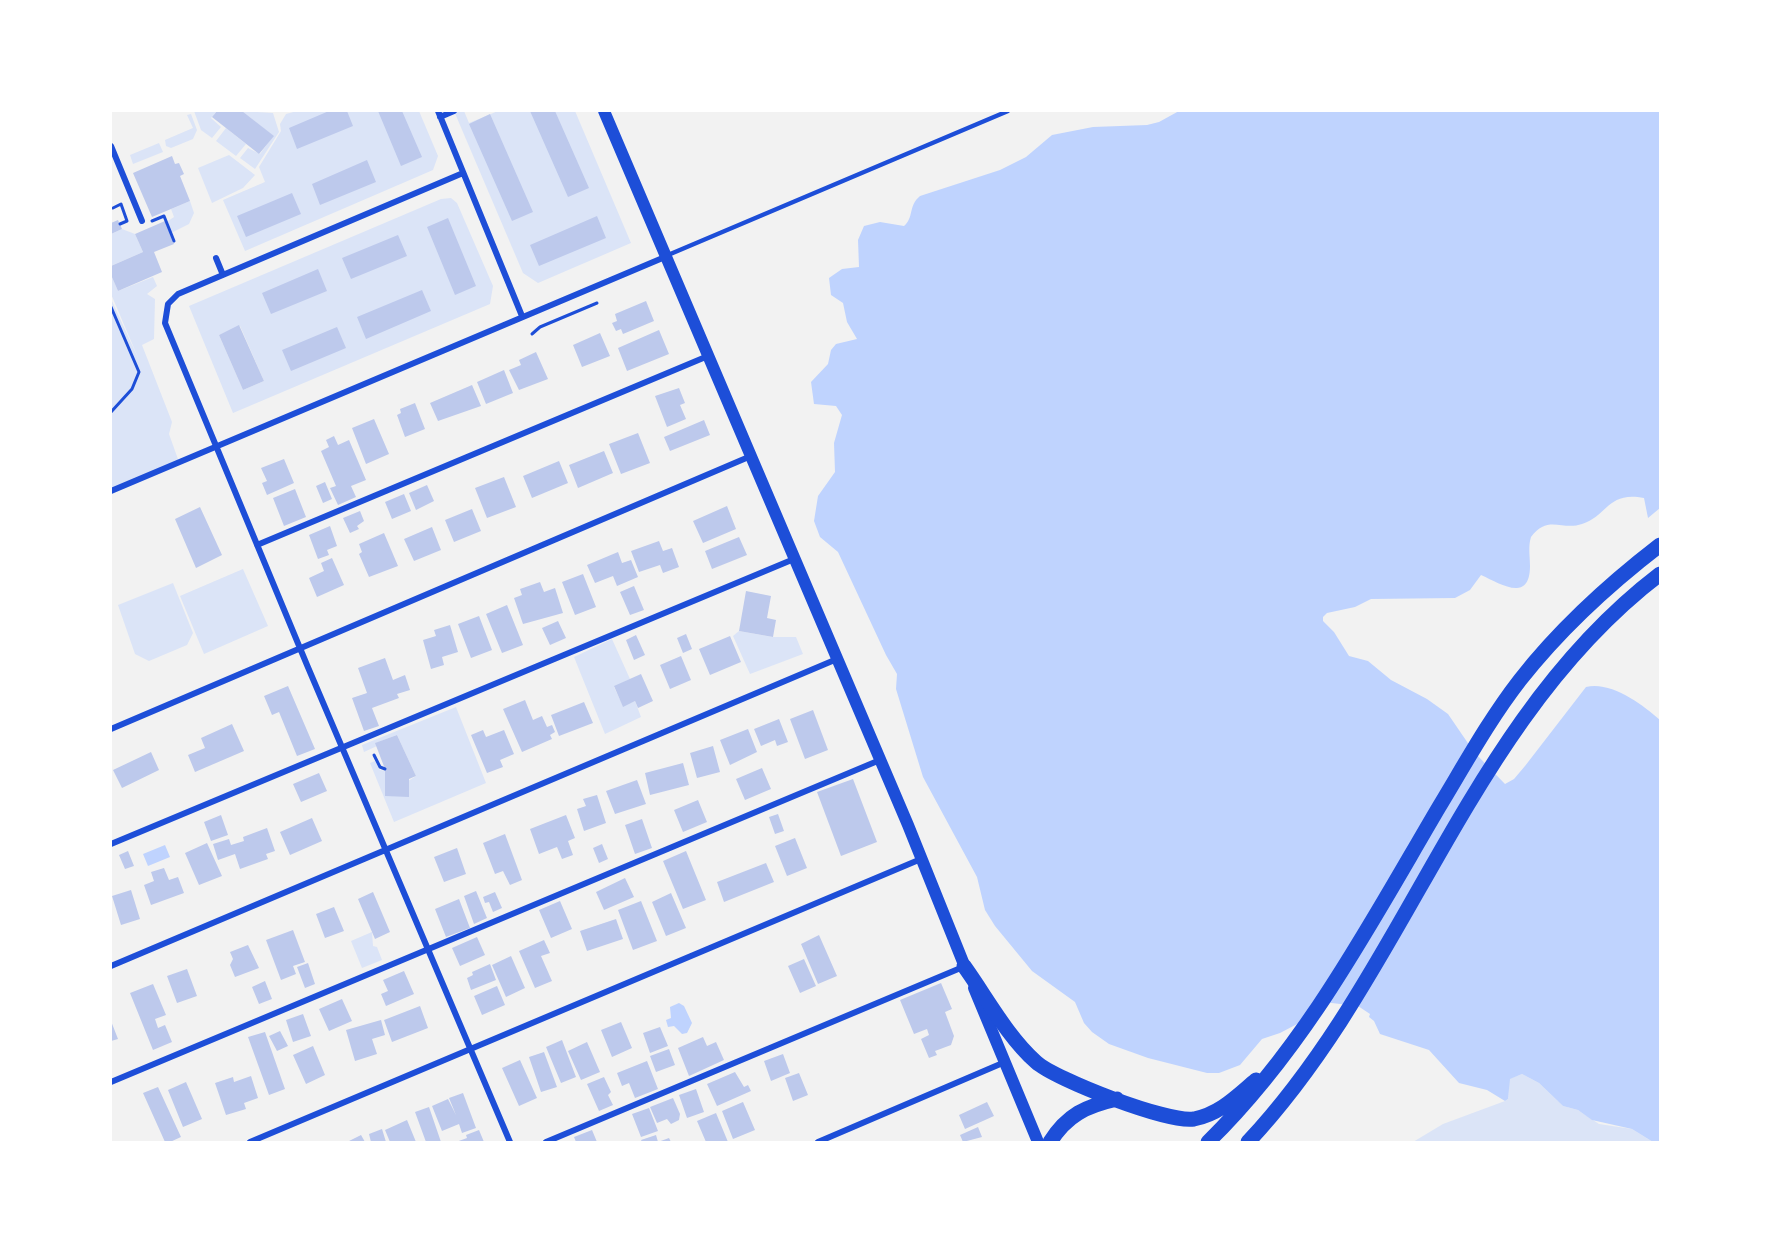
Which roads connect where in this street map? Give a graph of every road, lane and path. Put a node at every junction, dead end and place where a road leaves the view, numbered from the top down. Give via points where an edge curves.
1 (454, 111) edge
2 (604, 111) edge
3 (1008, 111) edge
4 (439, 114) edge
5 (111, 146) edge
6 (463, 173) junction
7 (113, 208) dead end
8 (150, 218) dead end
9 (142, 221) dead end
10 (120, 224) dead end
11 (174, 241) dead end
12 (665, 257) junction
13 (216, 258) dead end
14 (223, 275) junction
15 (597, 303) dead end
16 (111, 307) edge
17 (522, 316) junction
18 (532, 334) dead end
19 (708, 356) junction
20 (111, 412) edge
21 (216, 447) junction
22 (751, 456) junction
23 (111, 491) edge
24 (257, 545) junction
25 (1660, 545) edge
26 (795, 559) junction
27 (1660, 574) edge
28 (300, 648) junction
29 (837, 659) junction
30 (111, 729) edge
31 (343, 748) junction
32 (374, 754) dead end
33 (880, 759) junction
34 (385, 769) dead end
35 (111, 844) edge
36 (385, 850) junction
37 (921, 859) junction
38 (429, 950) junction
39 (111, 966) edge
40 (964, 966) junction
41 (471, 1050) junction
42 (1284, 1057) junction
43 (1005, 1062) junction
44 (111, 1082) edge
45 (1117, 1099) junction
46 (250, 1142) edge
47 (510, 1142) edge
48 (546, 1142) edge
49 (818, 1142) edge
50 (1038, 1142) edge
51 (1050, 1142) edge
52 (1208, 1142) edge
53 (1248, 1142) edge

1 - 4 street
2 - 12 main road
3 - 12 lane
4 - 6 street
5 - 9 street
6 - 14 street
6 - 17 street
7 - 10 path via 121,204 127,221
8 - 11 path via 151,221 164,216
12 - 17 street
12 - 19 main road
13 - 14 street
14 - 21 street via 175,296 165,315 166,329
15 - 18 path
16 - 20 path via 139,372 132,389
17 - 21 street
19 - 22 main road
19 - 24 street
21 - 23 street
21 - 24 street
22 - 26 main road
22 - 28 street
24 - 28 street
25 - 42 highway via 1600,594 1519,681 1304,1031
26 - 29 main road
26 - 31 street
27 - 53 highway via 1582,644 1543,689 1509,738 1324,1046 1286,1099
28 - 30 street
28 - 31 street
29 - 33 main road
29 - 36 street
31 - 35 street
31 - 36 street
32 - 34 path
33 - 37 main road
33 - 38 street
36 - 38 street
36 - 39 street
37 - 40 main road
37 - 41 street
38 - 41 street
38 - 44 street
40 - 43 main road
40 - 45 highway via 1035,1061 1064,1079
40 - 48 street
41 - 46 street
41 - 47 street
42 - 45 highway via 1225,1106 1197,1118 1172,1118
42 - 52 highway via 1241,1110
43 - 49 street
43 - 50 main road
45 - 51 highway via 1075,1113

